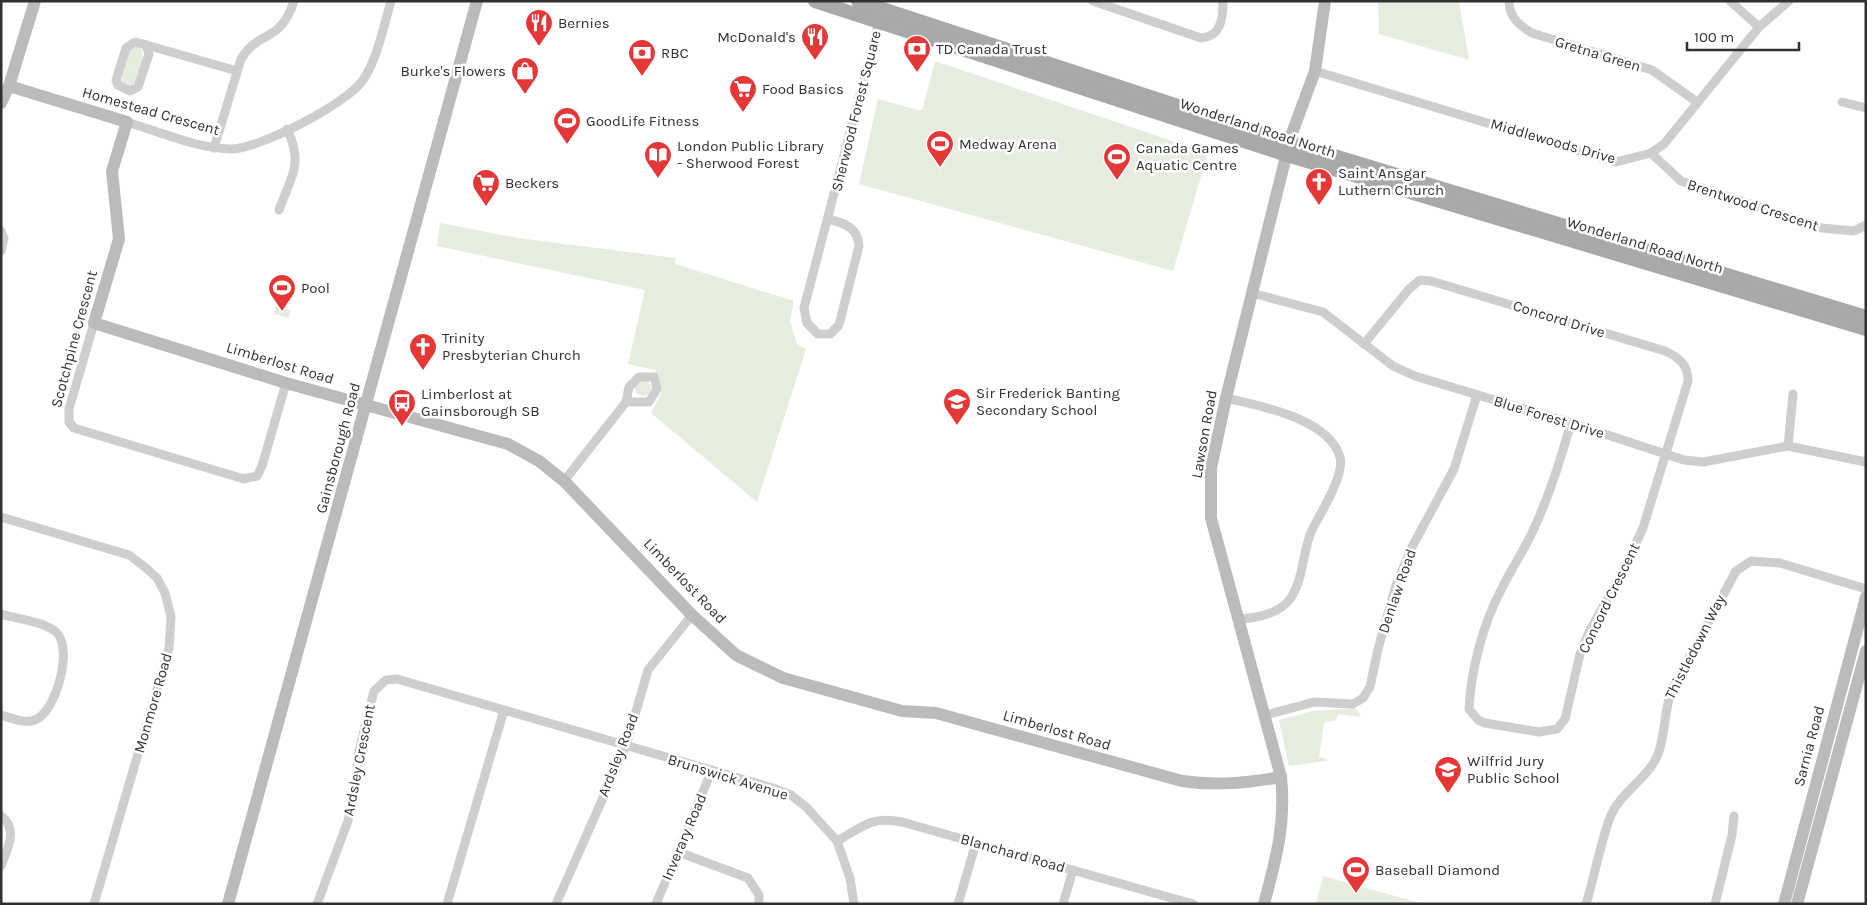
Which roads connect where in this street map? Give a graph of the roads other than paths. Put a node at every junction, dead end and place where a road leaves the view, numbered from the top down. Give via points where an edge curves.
1 (35, 1) edge
2 (294, 1) edge
3 (391, 1) edge
4 (477, 1) edge
5 (815, 1) edge
6 (858, 1) edge
7 (1093, 1) edge
8 (1223, 1) edge
9 (1325, 1) edge
10 (1509, 1) edge
11 (1730, 1) edge
12 (1789, 1) edge
13 (883, 12) junction
14 (1759, 27) junction
15 (143, 44) junction
16 (237, 71) junction
17 (1316, 71) junction
18 (9, 86) junction
19 (1697, 102) junction
20 (1842, 102) dead end
21 (1, 104) edge
22 (1866, 108) edge
23 (127, 122) junction
24 (287, 129) junction
25 (214, 148) junction
26 (1289, 149) junction
27 (1651, 153) junction
28 (279, 210) dead end
29 (828, 219) junction
30 (1866, 225) edge
31 (1, 231) edge
32 (1, 251) edge
33 (1252, 293) junction
34 (1866, 317) edge
35 (94, 323) junction
36 (1866, 329) edge
37 (1364, 344) junction
38 (286, 383) junction
39 (1794, 394) dead end
40 (1477, 395) junction
41 (1226, 398) junction
42 (626, 402) dead end
43 (367, 405) junction
44 (1571, 423) junction
45 (1788, 446) junction
46 (1664, 455) junction
47 (1866, 462) edge
48 (564, 481) junction
49 (1, 517) edge
50 (1866, 589) edge
51 (1866, 597) edge
52 (1, 614) edge
53 (692, 615) junction
54 (1239, 619) junction
55 (1866, 651) edge
56 (504, 710) junction
57 (1, 715) edge
58 (1266, 715) junction
59 (626, 746) junction
60 (712, 770) junction
61 (1281, 777) junction
62 (1, 816) edge
63 (1734, 816) dead end
64 (838, 841) junction
65 (976, 843) junction
66 (678, 852) junction
67 (1, 866) edge
68 (1073, 870) junction
69 (1162, 900) edge
70 (94, 904) edge
71 (228, 904) edge
72 (317, 904) edge
73 (447, 904) edge
74 (556, 904) edge
75 (656, 904) edge
76 (759, 904) edge
77 (854, 904) edge
78 (958, 904) edge
79 (1063, 904) edge
80 (1193, 904) edge
81 (1264, 904) edge
82 (1586, 904) edge
83 (1715, 904) edge
84 (1784, 904) edge
85 (1797, 904) edge

1 - 18 street
2 - 16 street via 283,26 249,47
3 - 24 street, Homestead Crescent via 364,80 347,97
4 - 43 street, Gainsborough Road
5 - 13 main road, Wonderland Road North
6 - 13 main road, Wonderland Road North
7 - 8 street via 1201,38 1209,37 1221,24
9 - 17 street, Lawson Road
10 - 19 street, Gretna Green via 1509,9 1517,24 1532,33 1652,70
11 - 14 street
12 - 14 street, Middlewoods Drive
13 - 26 main road, Wonderland Road North
13 - 29 street, Sherwood Forest Square
14 - 19 street, Middlewoods Drive
15 - 15 street via 132,43 125,51 116,80 126,91 136,89 140,83 149,54
15 - 16 street
16 - 25 street
17 - 26 street, Lawson Road
17 - 27 street, Middlewoods Drive via 1616,162
18 - 21 street
18 - 23 street, Homestead Crescent
19 - 27 street, Middlewoods Drive via 1664,144
20 - 22 street
23 - 25 street, Homestead Crescent
23 - 35 street, Scotchpine Crescent via 112,172 119,239
24 - 25 street, Homestead Crescent via 253,146
24 - 28 street via 296,148 297,160
26 - 33 street, Lawson Road
26 - 34 main road, Wonderland Road North
26 - 36 main road, Wonderland Road North
27 - 30 street, Brentwood Crescent via 1681,181 1822,228 1854,231
29 - 29 street, Sherwood Forest Square via 804,308 807,322 818,334 830,334 839,325 859,246 858,236 851,227
31 - 32 street via 4,238
33 - 37 street, Blue Forest Drive via 1323,312
33 - 41 street, Lawson Road
35 - 38 street, Limberlost Road
35 - 38 street, Scotchpine Crescent via 69,409 69,422 74,428 244,479 257,476 262,466
37 - 40 street, Blue Forest Drive via 1393,366 1415,376
37 - 46 street, Concord Drive via 1408,289 1420,280 1665,351 1688,369 1688,381
38 - 43 street, Limberlost Road
39 - 45 street
40 - 44 street, Blue Forest Drive
40 - 58 street, Denlaw Road via 1454,469 1412,547 1396,586 1370,687 1363,698 1352,704 1314,702
41 - 54 street, Lawson Road via 1212,468 1210,508
41 - 54 street via 1303,420 1320,432 1340,457 1340,473 1310,533 1290,600 1278,610
42 - 48 street
43 - 48 street, Limberlost Road via 508,444 539,461
43 - 71 street, Gainsborough Road
44 - 46 street, Blue Forest Drive
44 - 46 street, Concord Crescent via 1536,526 1500,590 1481,641 1469,709 1478,720 1539,732 1557,729 1565,719 1580,654 1643,528
45 - 46 street, Blue Forest Drive via 1703,462
45 - 47 street, Blue Forest Drive
48 - 53 street, Limberlost Road
49 - 70 street, Monmore Road via 129,555 157,578 171,617 169,648
50 - 82 street, Thistledown Way via 1780,563 1751,561 1736,571 1671,692 1666,704 1660,748 1641,779 1626,791 1612,815
51 - 84 street, Sarnia Road
52 - 57 street via 56,632 64,642 64,656 56,692 42,717 33,722
53 - 59 street, Ardsley Road via 648,670
53 - 61 street, Limberlost Road via 736,655 783,678 842,695 902,710 944,715 1182,781 1246,784
54 - 58 street, Lawson Road
55 - 85 street, Sarnia Road
56 - 59 street, Ardsley Crescent
56 - 72 street, Ardsley Crescent via 397,679 386,680 374,691 358,755 348,821
56 - 73 street
58 - 61 street, Lawson Road
59 - 60 street, Brunswick Avenue
59 - 74 street, Ardsley Road
60 - 64 street, Brunswick Avenue via 791,795
60 - 66 street, Inverary Road
61 - 81 street, Lawson Road via 1283,820
62 - 67 street via 8,822 12,833
63 - 83 street
64 - 65 street, Blanchard Road via 869,822 883,818
64 - 77 street, Brunswick Avenue via 850,878
65 - 68 street, Blanchard Road
65 - 78 street
66 - 75 street, Inverary Road
66 - 76 street via 748,878 759,895
68 - 69 street, Blanchard Road
68 - 79 street
69 - 80 street, Blanchard Road

